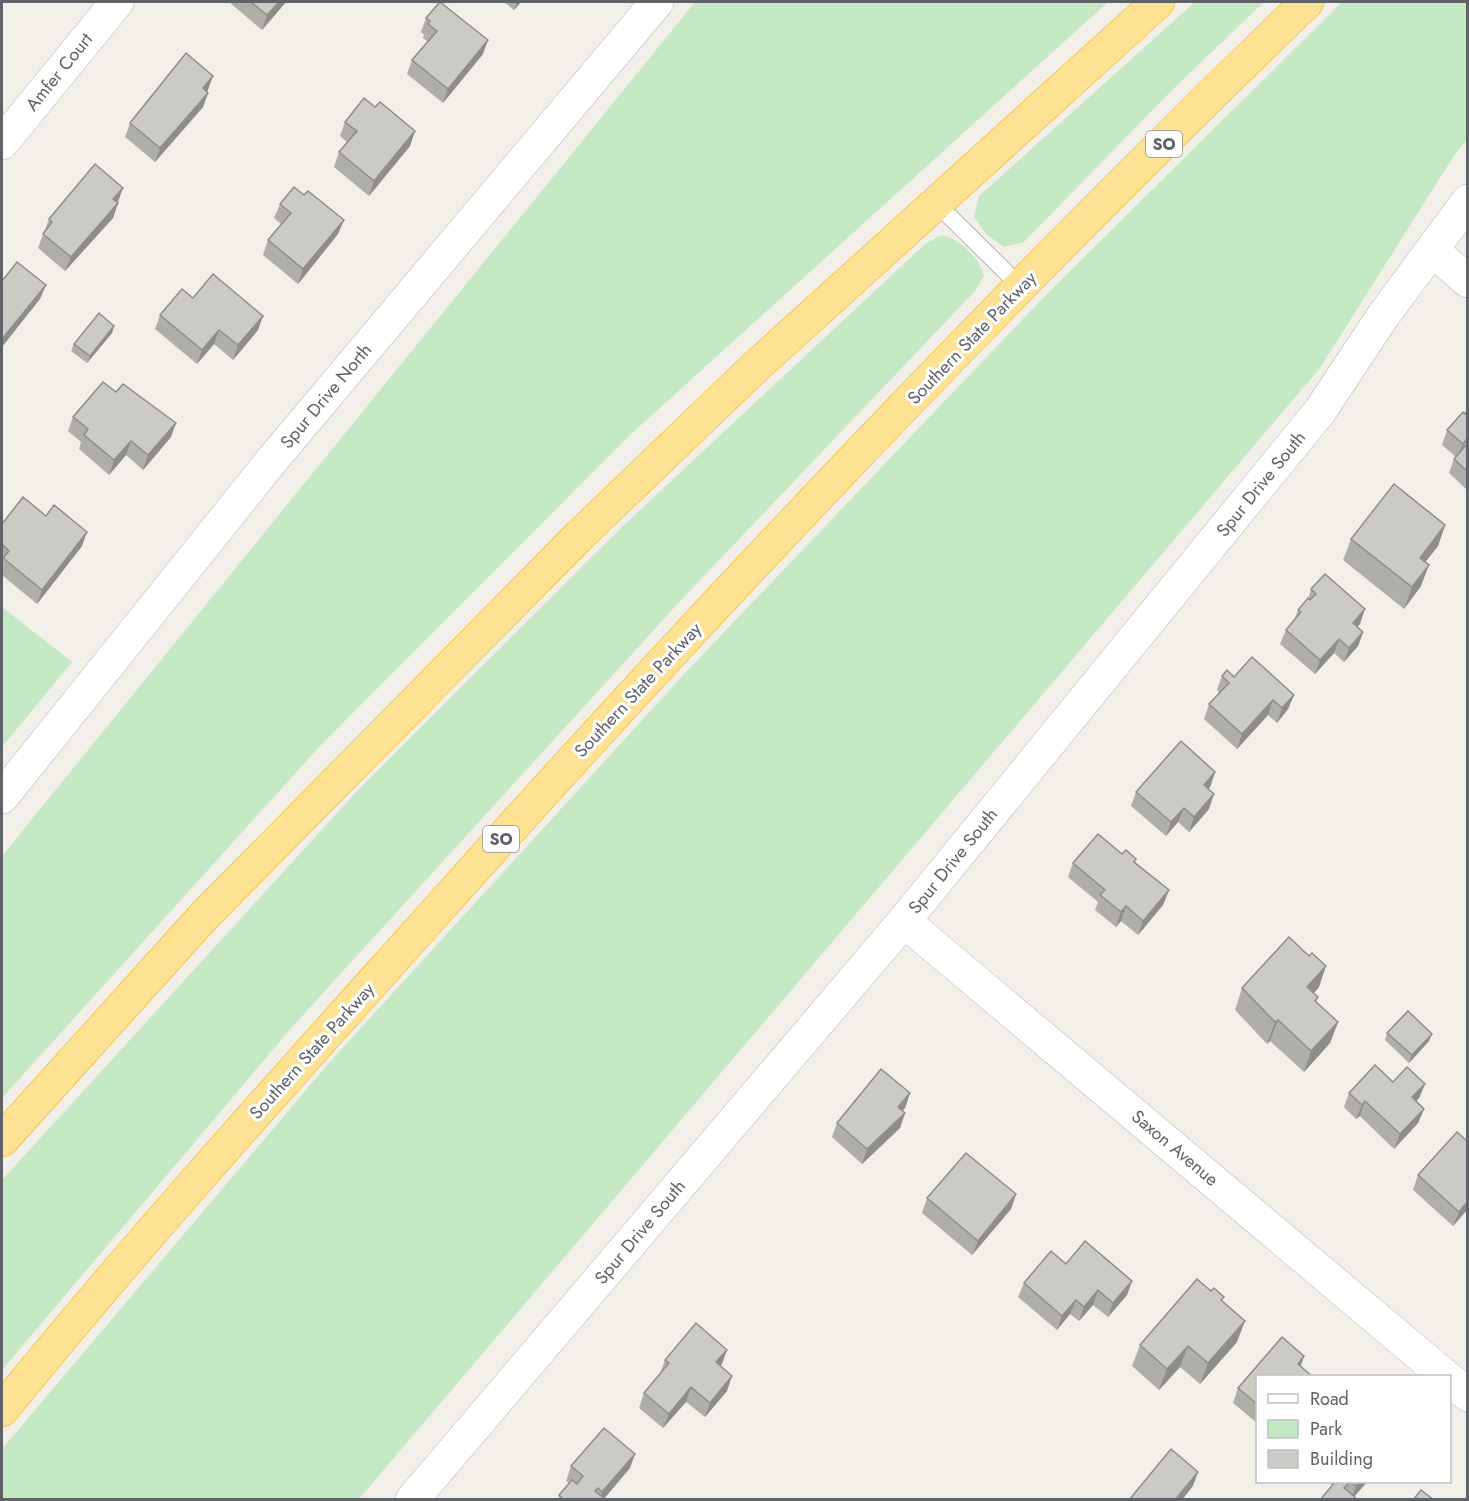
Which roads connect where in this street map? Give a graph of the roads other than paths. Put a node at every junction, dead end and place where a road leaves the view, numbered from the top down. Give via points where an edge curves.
1 (117, 2) edge
2 (657, 2) edge
3 (1158, 2) edge
4 (1307, 2) edge
5 (2, 143) edge
6 (1467, 201) edge
7 (937, 204) junction
8 (1432, 250) junction
9 (1467, 281) edge
10 (1021, 287) junction
11 (2, 797) edge
12 (904, 921) junction
13 (2, 1140) edge
14 (1444, 1375) edge
15 (1451, 1382) edge
16 (1467, 1395) edge
17 (2, 1410) edge
18 (412, 1500) edge

1 - 5 street, Amfer Court
2 - 11 street, Spur Drive North via 273,459
3 - 7 highway
4 - 10 highway, Southern State Parkway / SO
6 - 8 street, Spur Drive South
7 - 10 lane
7 - 13 highway via 743,379 413,701 204,916
8 - 9 street
8 - 12 street, Spur Drive South via 1320,411
10 - 17 highway, Southern State Parkway / SO via 776,541 528,809 260,1108
12 - 14 street, Saxon Avenue
12 - 18 street, Spur Drive South
15 - 16 street

